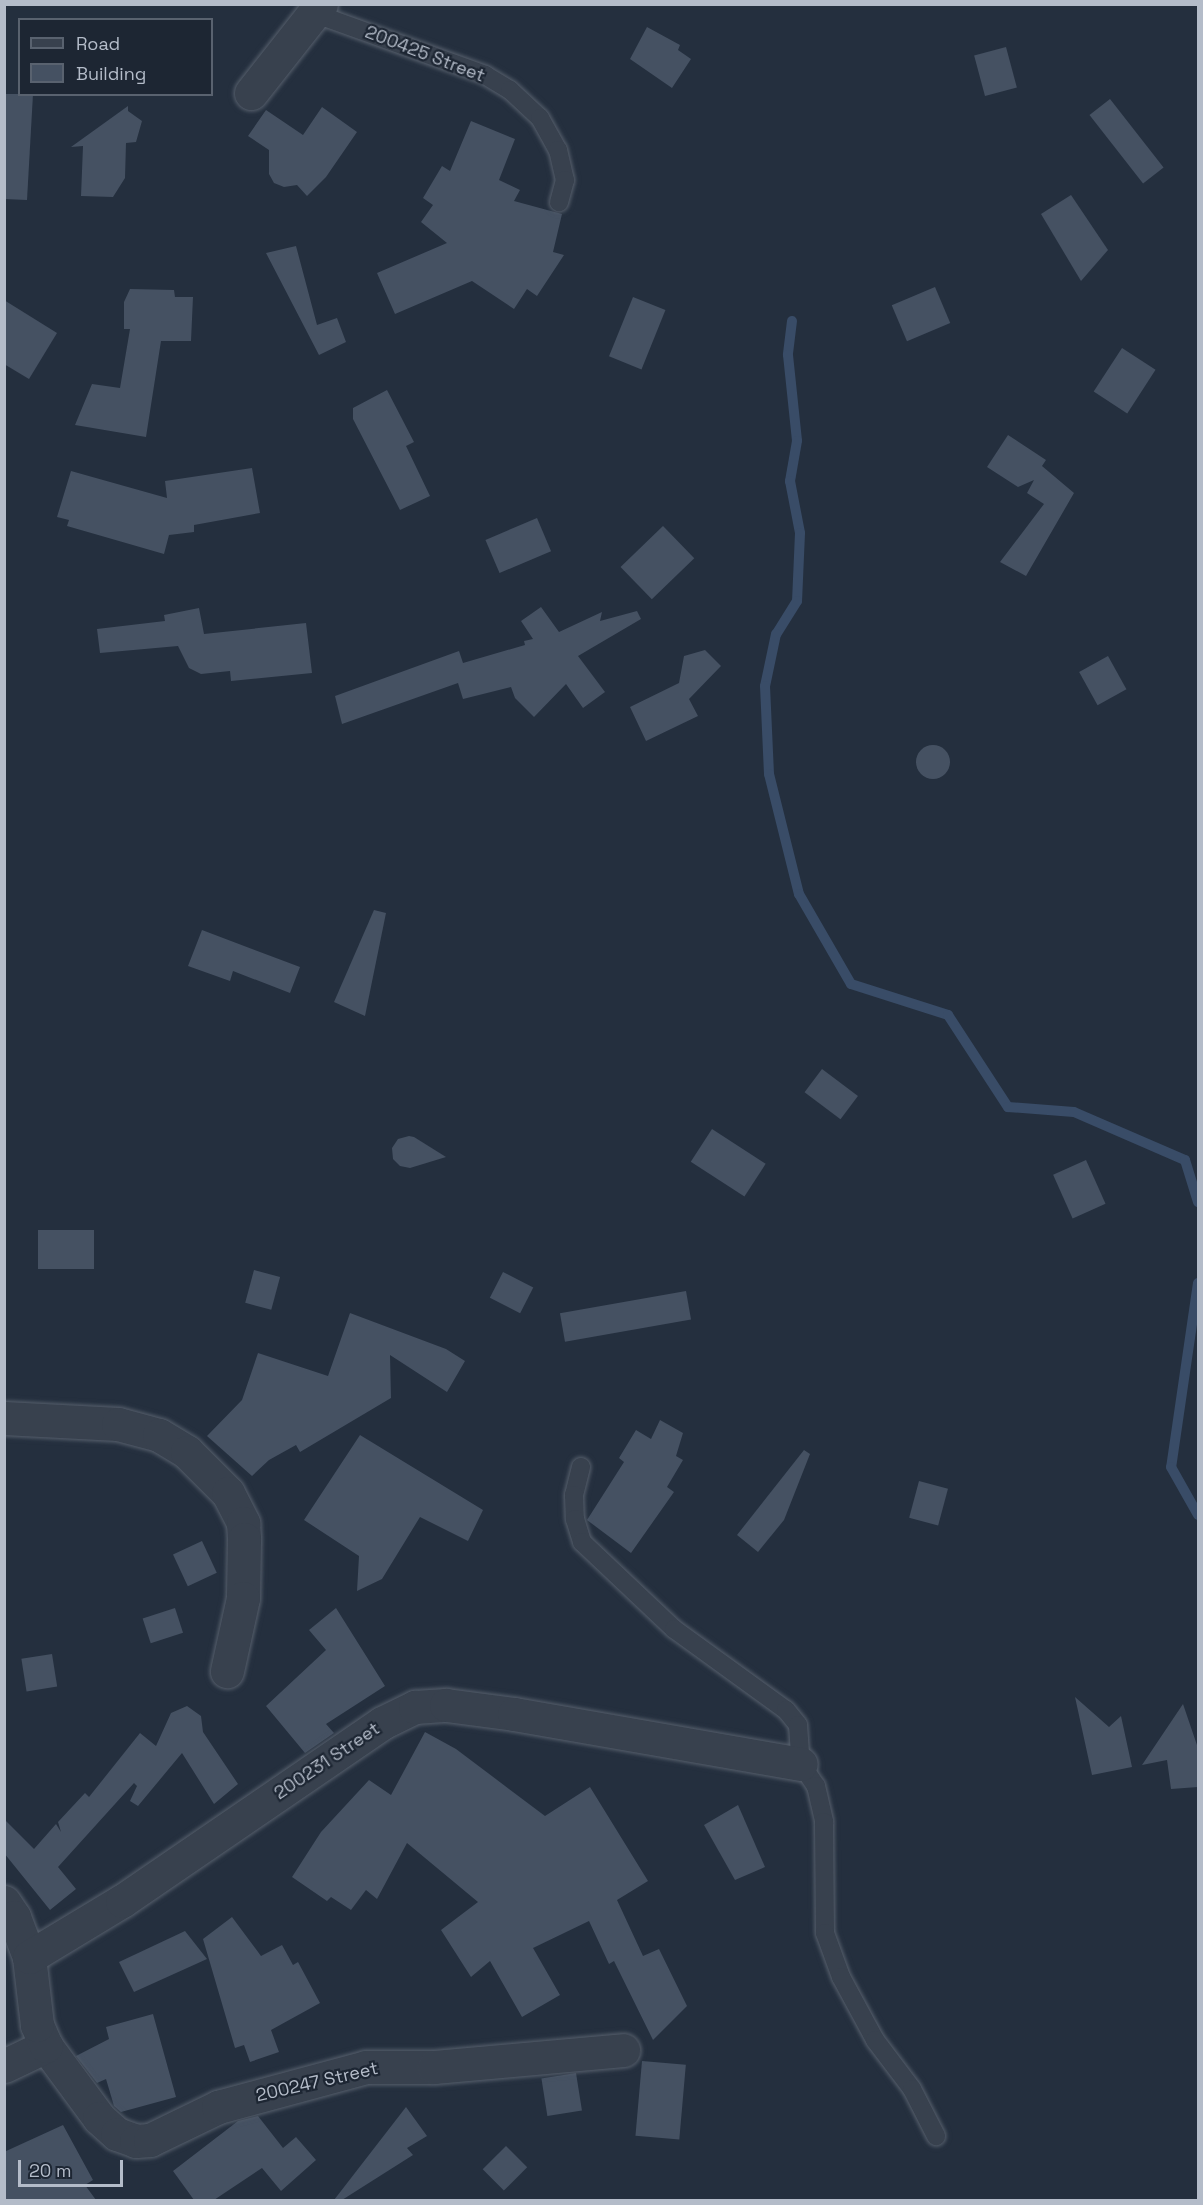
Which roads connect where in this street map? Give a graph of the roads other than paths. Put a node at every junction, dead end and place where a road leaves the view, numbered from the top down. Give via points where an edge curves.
1 (318, 9) edge
2 (251, 93) dead end
3 (559, 202) dead end
4 (4, 1418) edge
5 (581, 1467) dead end
6 (227, 1671) dead end
7 (801, 1764) junction
8 (4, 1902) edge
9 (29, 1957) junction
10 (46, 2046) junction
11 (623, 2050) dead end
12 (4, 2066) edge
13 (936, 2136) dead end

1 - 2 street
1 - 3 lane, 200425 Street via 485,75 510,90 540,118 558,150 565,180
4 - 6 street via 118,1424 159,1436 187,1452 228,1493 243,1523 244,1539 243,1598
5 - 7 lane via 574,1495 575,1519 582,1542 674,1629 786,1710 798,1725
7 - 9 street, 200231 Street via 514,1714 446,1705 416,1707 382,1723 122,1901
7 - 13 lane via 816,1786 824,1822 825,1933 841,1977 875,2040 912,2090
8 - 9 street
9 - 10 street via 37,2025
10 - 11 street, 200247 Street via 99,2118 117,2134 150,2140 218,2107 366,2067 434,2067
10 - 12 street

